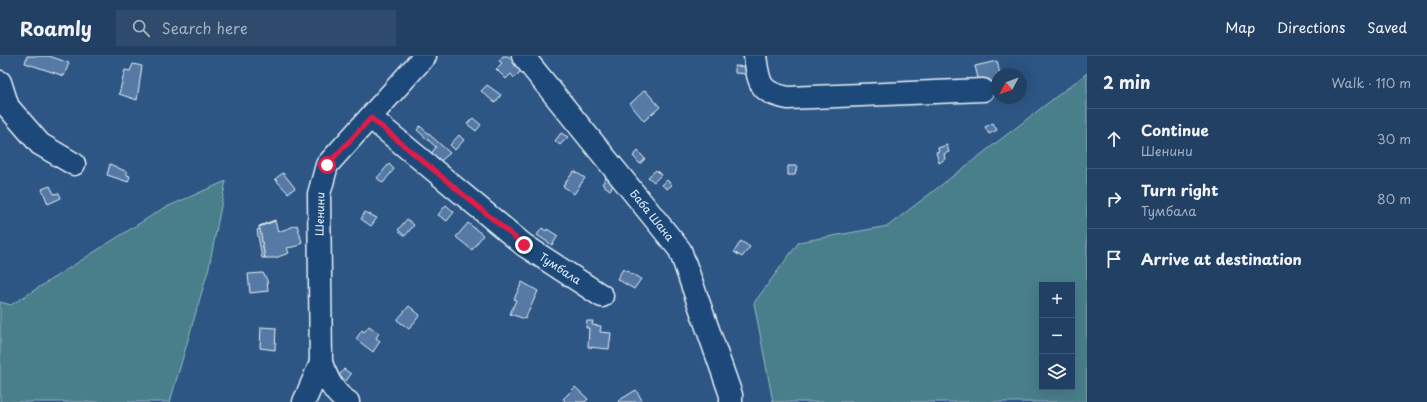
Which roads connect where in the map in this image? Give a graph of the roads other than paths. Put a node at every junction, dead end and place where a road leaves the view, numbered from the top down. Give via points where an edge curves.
1 (425, 56) edge
2 (524, 56) edge
3 (755, 56) edge
4 (0, 82) edge
5 (983, 90) dead end
6 (371, 118) junction
7 (74, 164) dead end
8 (602, 296) dead end
9 (321, 363) junction
10 (304, 402) edge
11 (348, 402) edge
12 (731, 402) edge

1 - 6 lane, Шенини
2 - 12 lane, Баба Шана via 680,250 731,395
3 - 5 lane via 759,77 767,92 788,98
4 - 7 lane via 8,107 40,144
6 - 8 lane, Тумбала via 524,245
6 - 9 lane, Шенини via 327,165 322,177
9 - 10 lane
9 - 11 lane, Шенини via 340,397

